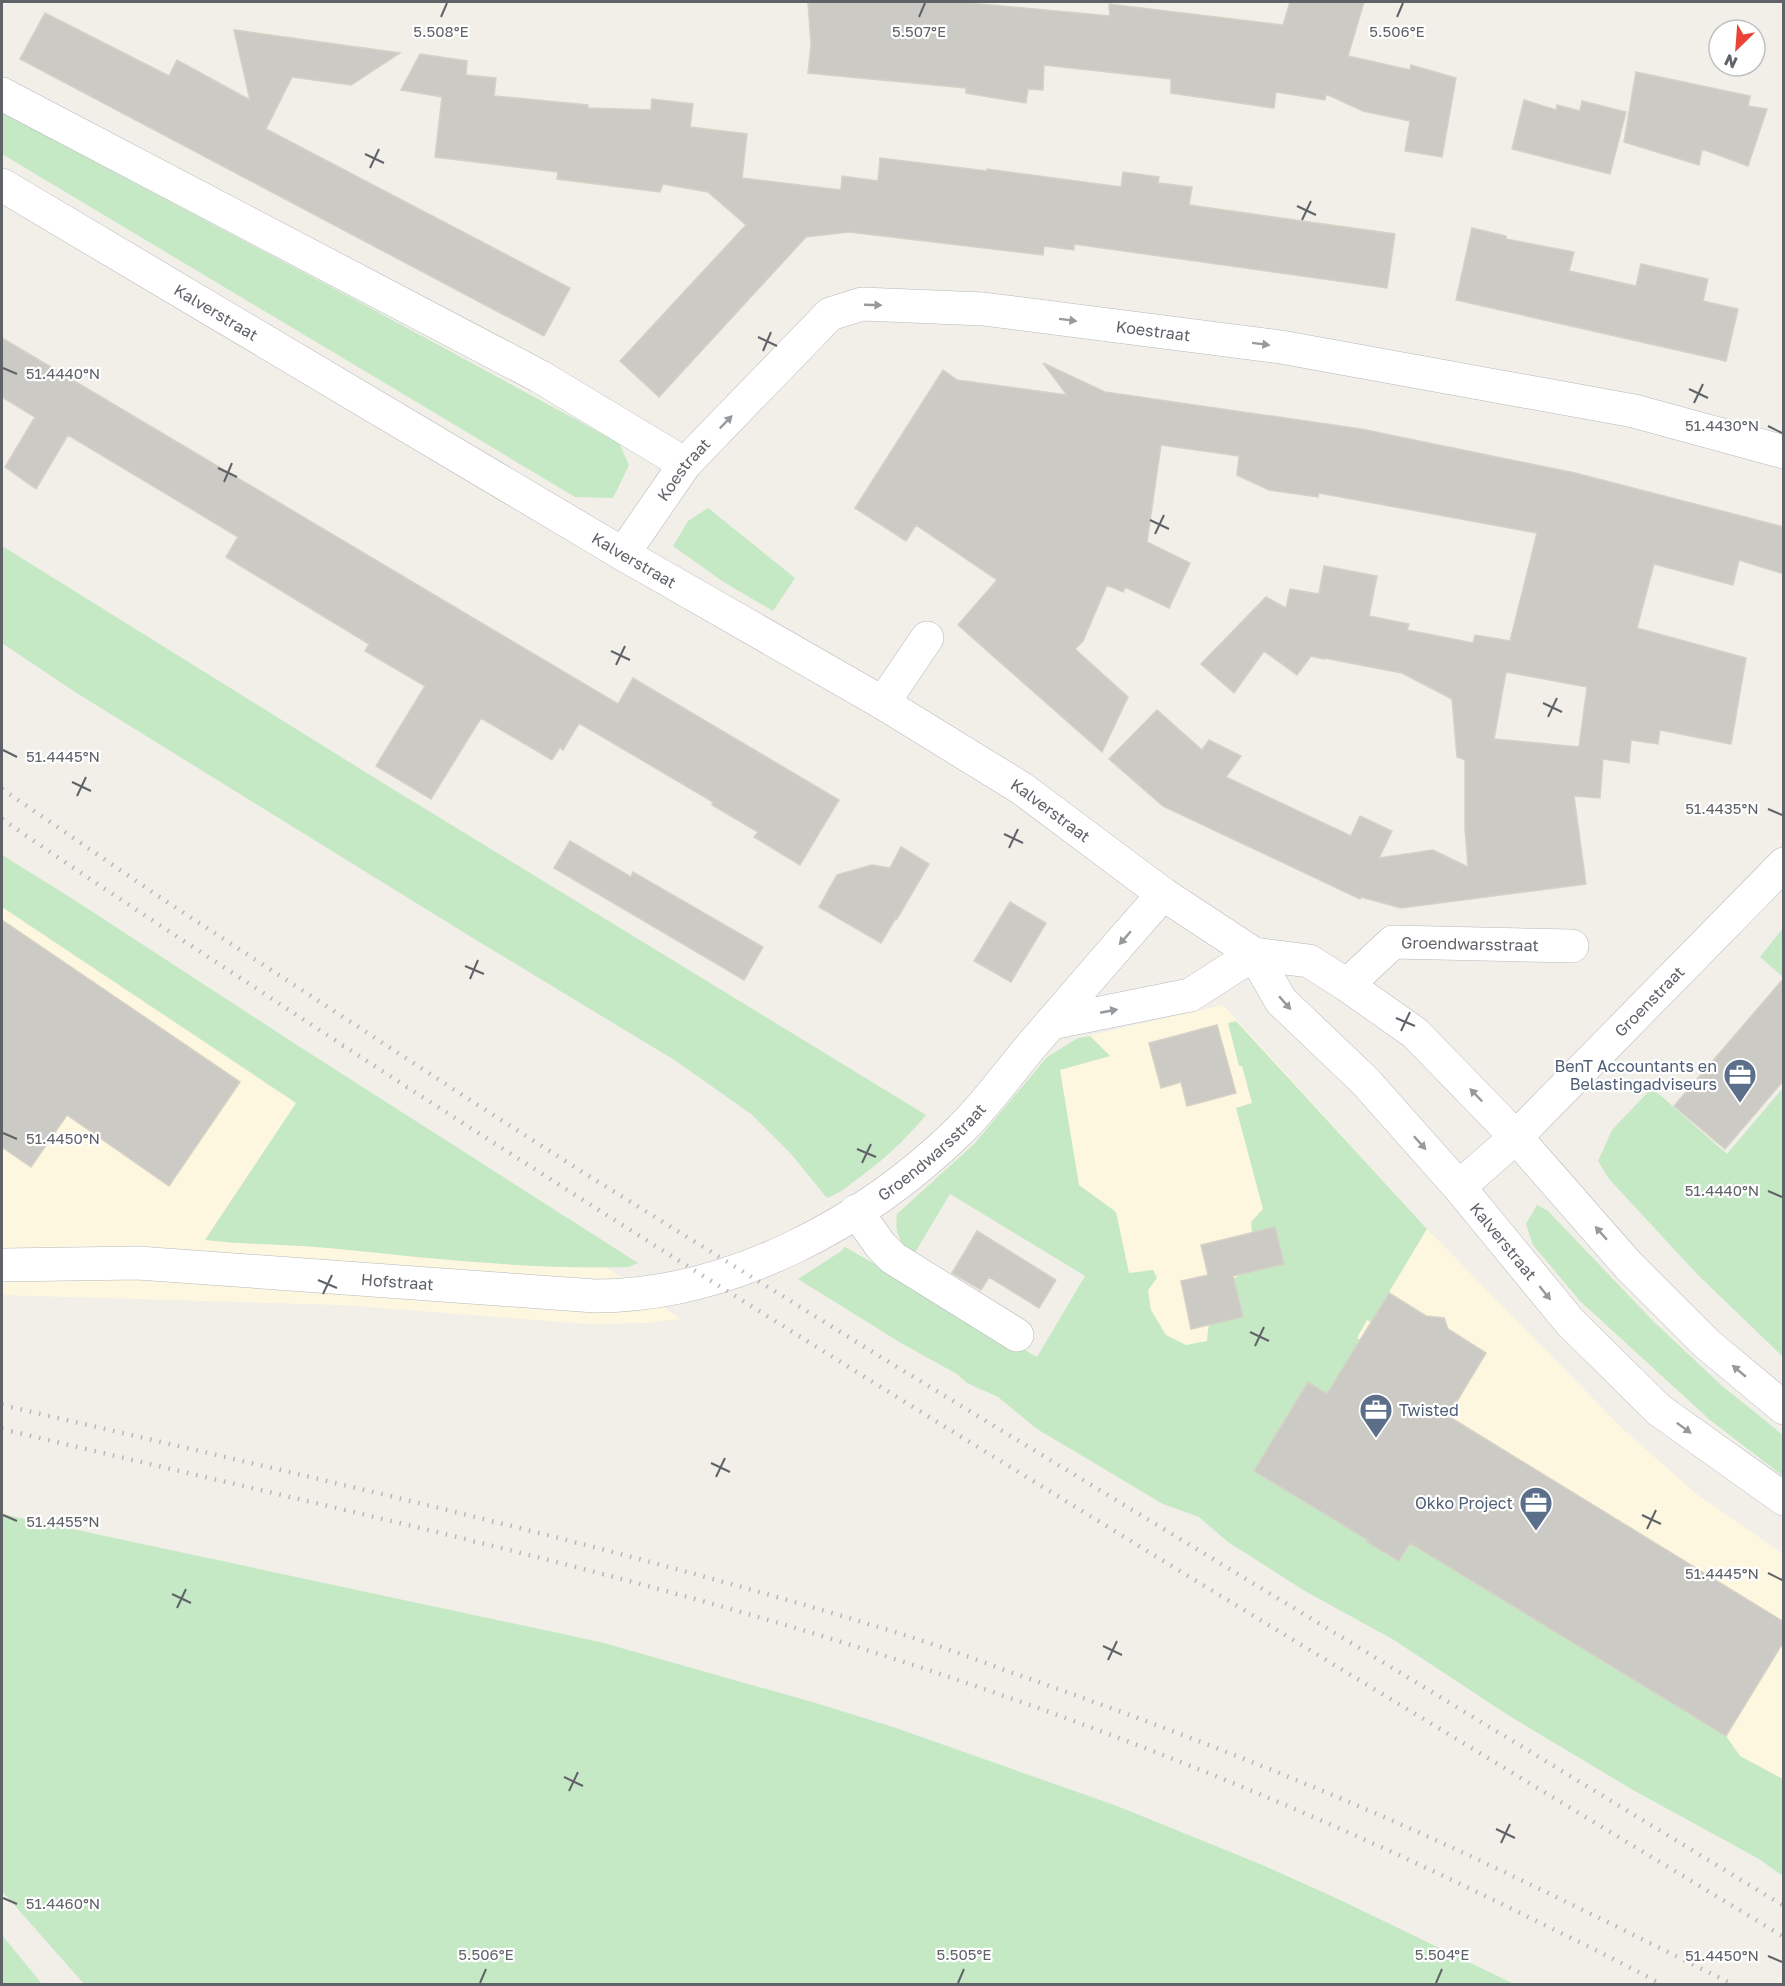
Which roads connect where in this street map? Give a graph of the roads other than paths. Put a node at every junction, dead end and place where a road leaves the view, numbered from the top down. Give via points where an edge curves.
1 (2, 94) edge
2 (2, 184) edge
3 (1784, 452) edge
4 (685, 464) junction
5 (623, 554) junction
6 (927, 638) dead end
7 (883, 703) junction
8 (1784, 864) edge
9 (1163, 894) junction
10 (1572, 946) dead end
11 (1254, 954) junction
12 (1347, 986) junction
13 (1051, 1023) junction
14 (1516, 1137) junction
15 (1459, 1187) junction
16 (856, 1211) junction
17 (786, 1251) joint
18 (2, 1265) edge
19 (1017, 1335) dead end
20 (1784, 1408) edge
21 (1784, 1499) edge

1 - 4 street via 539,376
2 - 5 street, Kalverstraat
4 -> 3 street, Koestraat via 830,314 862,304 982,309 1281,347 1634,411
4 - 5 street, Koestraat
5 - 7 street, Kalverstraat
6 - 7 street
7 - 9 street, Kalverstraat via 1021,788
8 - 14 street, Groenstraat
9 - 11 street, Kalverstraat
9 -> 13 street, Groendwarsstraat
10 - 12 street, Groendwarsstraat via 1393,942
11 - 12 street, Kalverstraat via 1309,961
13 -> 11 street via 1190,995
11 -> 15 street, Kalverstraat via 1281,1002 1365,1081
14 -> 12 street, Kalverstraat via 1415,1033
13 - 16 street, Groendwarsstraat via 960,1131 905,1179
14 - 15 street, Groenstraat
20 -> 14 street, Kalverstraat via 1707,1344 1636,1273
15 -> 21 street, Kalverstraat via 1570,1322 1659,1410
16 - 17 street, Groendwarsstraat
16 - 19 street via 893,1258
17 - 18 street, Hofstraat via 675,1289 621,1296 138,1263

